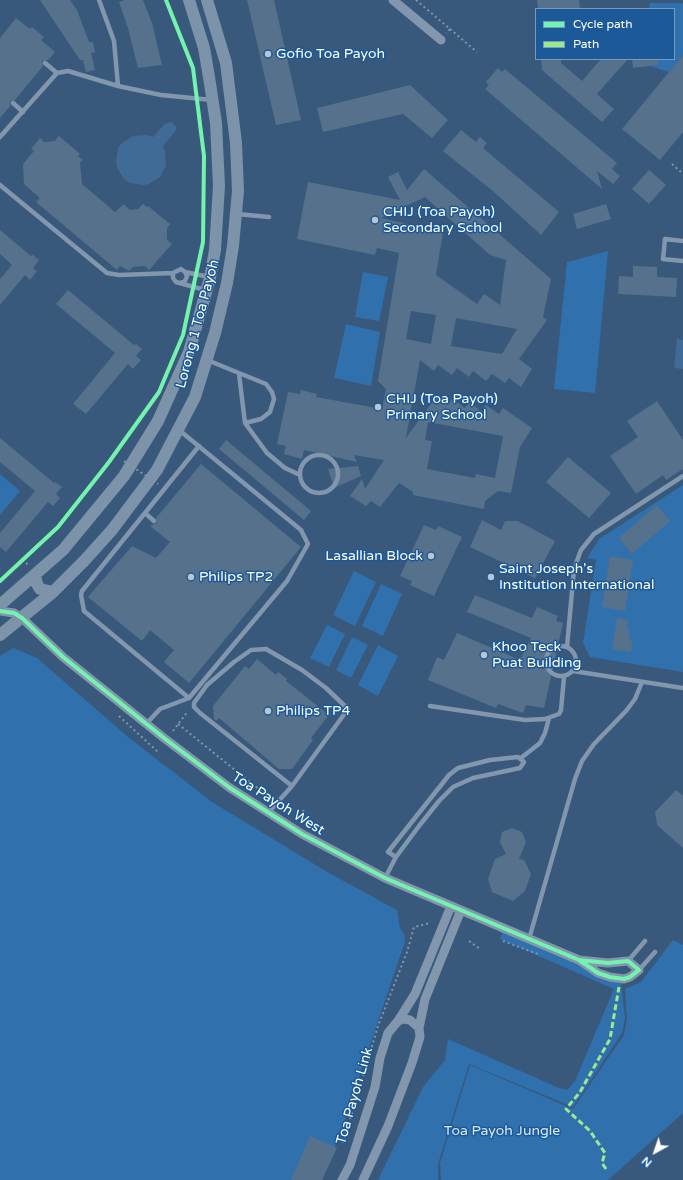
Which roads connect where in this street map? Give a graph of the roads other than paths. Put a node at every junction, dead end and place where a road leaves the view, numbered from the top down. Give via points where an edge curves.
1 (98, 0) edge
2 (189, 0) edge
3 (207, 0) edge
4 (393, 0) edge
5 (441, 40) road end
6 (45, 63) dead end
7 (57, 73) junction
8 (118, 86) junction
9 (212, 100) junction
10 (13, 103) dead end
11 (23, 112) junction
12 (0, 137) edge
13 (0, 185) edge
14 (237, 214) junction
15 (269, 218) dead end
16 (683, 241) edge
17 (683, 261) edge
18 (185, 272) junction
19 (173, 273) junction
20 (210, 278) junction
21 (180, 283) junction
22 (207, 290) junction
23 (207, 360) junction
24 (239, 374) junction
25 (245, 423) junction
26 (180, 430) junction
27 (199, 446) junction
28 (300, 475) junction
29 (683, 476) edge
30 (145, 513) junction
31 (154, 521) dead end
32 (35, 576) junction
33 (53, 592) junction
34 (0, 605) edge
35 (0, 611) edge
36 (22, 618) junction
37 (33, 630) junction
38 (5, 632) edge
39 (568, 647) junction
40 (573, 671) junction
41 (564, 677) junction
42 (642, 682) junction
43 (683, 688) edge
44 (188, 698) junction
45 (430, 706) dead end
46 (549, 718) junction
47 (146, 724) junction
48 (521, 758) junction
49 (292, 786) junction
50 (268, 813) junction
51 (396, 857) junction
52 (385, 878) junction
53 (451, 906) junction
54 (462, 910) junction
55 (529, 939) junction
56 (645, 941) dead end
57 (655, 952) dead end
58 (580, 960) junction
59 (628, 961) junction
60 (639, 970) junction
61 (398, 1021) junction
62 (418, 1028) junction
63 (342, 1180) edge
64 (363, 1180) edge

1 - 8 lane via 114,41
2 - 9 main road, Lorong 1 Toa Payoh via 204,48
3 - 14 main road, Lorong 1 Toa Payoh via 230,87 236,143
4 - 5 street
6 - 7 lane
7 - 8 lane via 68,71
7 - 11 lane
8 - 9 lane via 161,95
9 - 20 main road, Lorong 1 Toa Payoh via 219,186 215,250
10 - 11 lane
11 - 12 lane
13 - 19 lane via 106,273
14 - 15 lane
14 - 23 main road, Lorong 1 Toa Payoh via 227,283
16 - 17 lane via 665,238 663,259
18 - 19 lane via 181,269
18 - 20 lane
18 - 21 lane via 185,281
19 - 21 lane via 173,278
20 - 22 main road, Lorong 1 Toa Payoh
21 - 22 lane
22 - 32 main road, Lorong 1 Toa Payoh via 189,352 145,444 124,476 87,522 63,550
23 - 24 lane
23 - 26 main road, Lorong 1 Toa Payoh via 195,397
24 - 25 lane
24 - 25 lane via 266,384 274,399 266,417
25 - 28 lane via 267,453 285,468
26 - 27 lane
26 - 33 main road, Lorong 1 Toa Payoh via 157,470 112,530
27 - 30 lane
27 - 44 lane via 297,526 308,544 287,581
28 - 28 lane via 302,466 315,456 331,460 338,474 337,482 324,493 308,490
29 - 39 lane via 594,534 581,550 574,569
30 - 31 lane
30 - 44 lane via 82,591 83,608
32 - 33 main road via 40,589
32 - 34 main road, Lorong 1 Toa Payoh
33 - 36 main road, Lorong 1 Toa Payoh
35 - 36 street, Toa Payoh West via 14,613
36 - 37 street, Toa Payoh West
36 - 38 main road, Lorong 1 Toa Payoh
37 - 38 street via 24,627
37 - 47 street, Toa Payoh West
39 - 40 lane via 576,658 577,663
39 - 41 lane via 557,646 546,657 550,672
40 - 41 lane
40 - 42 lane
41 - 46 lane via 562,710
42 - 43 lane
42 - 55 lane via 630,705 582,761
44 - 47 lane via 160,709
45 - 46 lane via 525,720
46 - 48 lane via 540,743
47 - 50 street, Toa Payoh West via 230,788
48 - 51 lane via 524,762 520,768 473,778 453,788 439,801
48 - 51 lane via 472,764 458,768 449,775 388,852
49 - 49 lane via 194,706 207,685 251,650 266,649 302,670 326,688 348,710
49 - 50 lane
50 - 52 street, Toa Payoh West
51 - 52 lane
52 - 53 street, Toa Payoh West
53 - 54 street, Toa Payoh West
53 - 61 street, Toa Payoh Link via 415,994
54 - 55 street, Toa Payoh West
54 - 62 street via 425,999
55 - 58 street, Toa Payoh West
56 - 59 lane
57 - 60 lane, Toa Payoh West
58 - 59 street, Toa Payoh West via 608,963
58 - 60 street, Toa Payoh West via 598,973 610,977 624,979
59 - 60 street
61 - 62 street via 410,1020
61 - 63 street, Toa Payoh Link via 388,1033 380,1058 375,1088 350,1165
62 - 64 street via 420,1037 412,1063 388,1126

